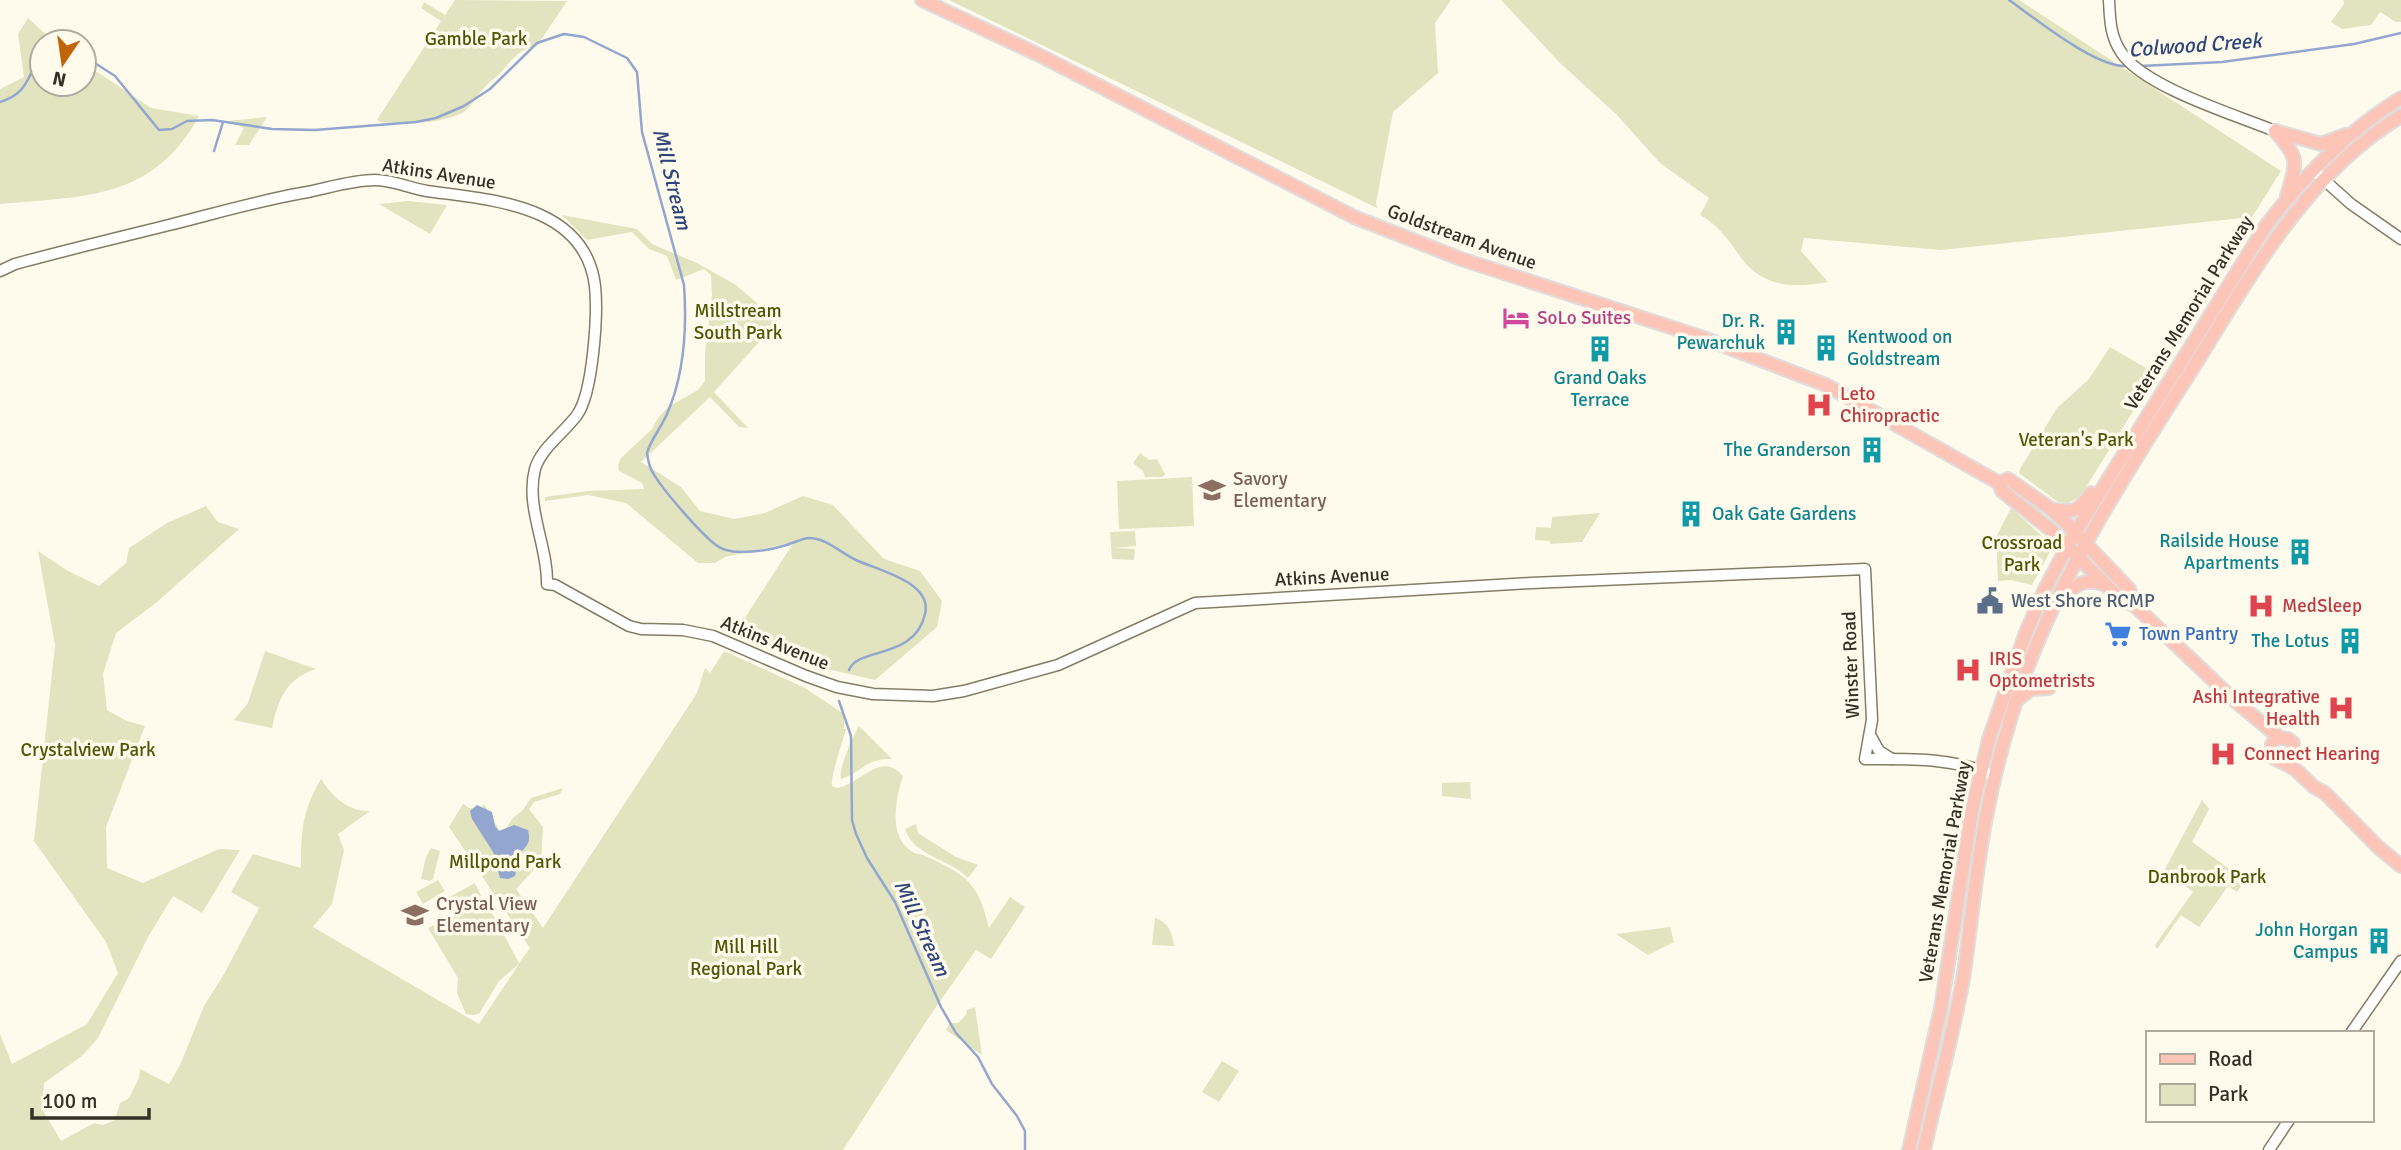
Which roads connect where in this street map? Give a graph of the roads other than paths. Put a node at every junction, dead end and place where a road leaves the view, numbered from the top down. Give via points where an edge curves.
1 (922, 0) edge
2 (2109, 0) edge
3 (2401, 98) edge
4 (2401, 116) edge
5 (2356, 129) junction
6 (2275, 131) junction
7 (2312, 170) junction
8 (2323, 180) junction
9 (2286, 199) junction
10 (2401, 239) edge
11 (0, 271) edge
12 (2141, 425) junction
13 (1999, 482) junction
14 (2051, 509) junction
15 (2075, 533) junction
16 (2086, 546) junction
17 (2068, 547) junction
18 (2079, 559) junction
19 (1865, 569) joint
20 (2105, 584) junction
21 (2136, 606) junction
22 (2054, 607) junction
23 (2031, 660) junction
24 (2016, 700) junction
25 (1870, 736) junction
26 (2276, 741) junction
27 (1892, 759) junction
28 (2290, 759) junction
29 (1981, 770) junction
30 (1994, 776) junction
31 (2401, 866) edge
32 (2401, 961) edge
33 (2352, 1031) edge
34 (2289, 1122) edge
35 (1909, 1150) edge
36 (1924, 1150) edge
37 (2269, 1150) edge

1 - 13 main road, Goldstream Avenue via 1037,54 1354,218 1461,260 1701,337 1826,384
2 - 6 street via 2113,37 2126,59 2198,102
3 - 5 main road, Veterans Memorial Parkway
4 - 8 main road, Veterans Memorial Parkway
5 - 6 main road via 2321,144
5 - 7 main road, Veterans Memorial Parkway
6 - 9 main road via 2295,159
7 - 8 street
7 - 9 main road, Veterans Memorial Parkway
8 - 10 street
8 - 16 main road, Veterans Memorial Parkway via 2267,250
9 - 12 main road, Veterans Memorial Parkway
11 - 19 street, Atkins Avenue via 256,202 375,180 498,201 535,212 575,238 592,272 595,297 587,395 534,471 534,503 547,584 629,626 701,632 806,676 873,694 933,696 994,684 1058,665 1195,603
12 - 14 main road via 2113,457 2082,506 2066,512
12 - 15 main road, Veterans Memorial Parkway
13 - 14 main road, Goldstream Avenue via 2008,479
13 - 17 main road, Goldstream Avenue via 2002,491
14 - 15 main road, Goldstream Avenue
15 - 16 main road, Goldstream Avenue
15 - 17 main road, Veterans Memorial Parkway
16 - 18 main road, Veterans Memorial Parkway
16 - 21 main road, Goldstream Avenue via 2129,589
17 - 18 main road, Goldstream Avenue
17 - 29 main road, Veterans Memorial Parkway via 2025,635
18 - 20 main road, Goldstream Avenue
18 - 22 main road, Veterans Memorial Parkway
19 - 25 street, Winster Road
20 - 21 main road, Goldstream Avenue
20 - 22 main road via 2085,581 2075,585
21 - 26 main road, Goldstream Avenue
22 - 23 main road, Veterans Memorial Parkway
23 - 24 main road, Veterans Memorial Parkway
23 - 24 main road via 2037,678 2049,688 2031,689
24 - 30 main road, Veterans Memorial Parkway
25 - 27 street
25 - 27 street, Winster Road via 1865,760
26 - 28 main road via 2293,743
26 - 28 main road via 2273,757 2278,762
27 - 29 street via 1924,758
28 - 31 main road via 2321,782 2325,793
29 - 30 street
29 - 35 main road, Veterans Memorial Parkway via 1941,1008
30 - 36 main road, Veterans Memorial Parkway via 1958,1006
32 - 33 street
34 - 37 street

